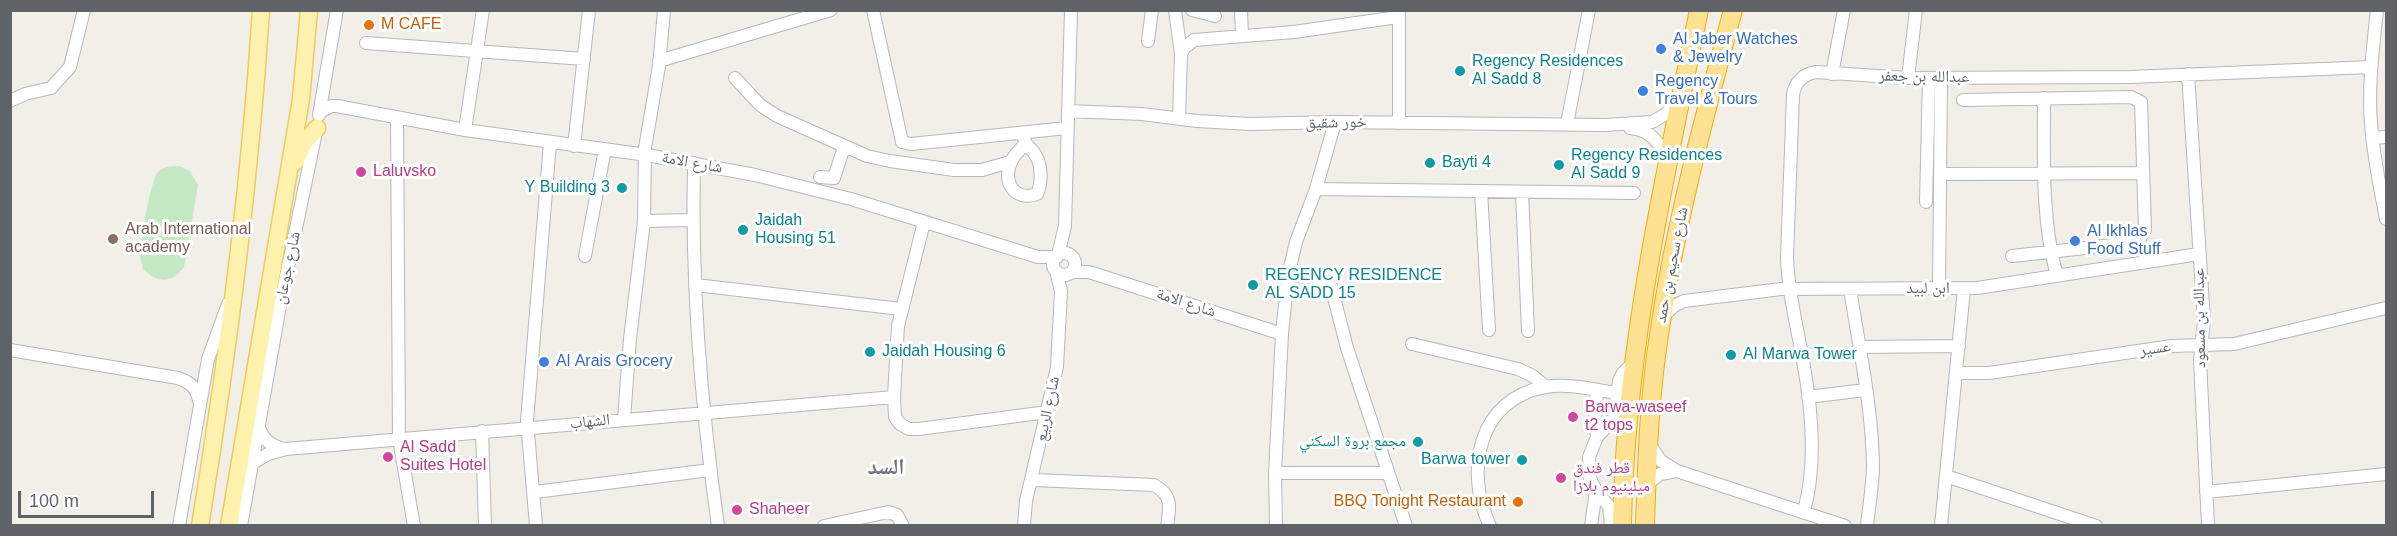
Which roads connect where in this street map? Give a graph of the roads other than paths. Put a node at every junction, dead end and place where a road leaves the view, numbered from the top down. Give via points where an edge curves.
1 (84, 10) edge
2 (261, 10) edge
3 (309, 10) edge
4 (337, 10) edge
5 (483, 10) edge
6 (589, 10) edge
7 (664, 10) edge
8 (831, 10) edge
9 (873, 10) edge
10 (1071, 10) edge
11 (1152, 10) edge
12 (1175, 10) edge
13 (1192, 10) edge
14 (1241, 10) edge
15 (1589, 10) edge
16 (1699, 10) edge
17 (1733, 10) edge
18 (1844, 10) edge
19 (1916, 10) edge
20 (2377, 10) edge
21 (1398, 14) edge
22 (1215, 16) dead end
23 (1242, 36) junction
24 (1148, 41) dead end
25 (366, 43) dead end
26 (478, 51) junction
27 (1181, 54) junction
28 (584, 58) junction
29 (659, 61) junction
30 (2371, 67) junction
31 (1832, 74) junction
32 (2188, 75) junction
33 (735, 78) dead end
34 (1908, 78) junction
35 (1935, 78) junction
36 (323, 92) junction
37 (2044, 98) junction
38 (1681, 99) junction
39 (1964, 100) dead end
40 (10, 101) edge
41 (337, 106) junction
42 (1068, 111) junction
43 (397, 118) junction
44 (1179, 118) junction
45 (318, 120) junction
46 (1335, 122) junction
47 (1398, 123) junction
48 (1567, 124) junction
49 (1605, 124) junction
50 (1067, 128) junction
51 (465, 130) junction
52 (2386, 136) edge
53 (2372, 138) junction
54 (1023, 139) junction
55 (550, 143) junction
56 (574, 146) junction
57 (844, 147) junction
58 (604, 149) junction
59 (646, 155) junction
60 (1010, 162) junction
61 (694, 163) junction
62 (1668, 165) junction
63 (2044, 173) junction
64 (2143, 173) junction
65 (1940, 174) junction
66 (819, 177) dead end
67 (287, 179) junction
68 (2383, 182) edge
69 (1316, 189) junction
70 (1481, 191) junction
71 (1522, 192) junction
72 (1634, 194) dead end
73 (1926, 202) dead end
74 (2386, 219) edge
75 (693, 220) junction
76 (644, 221) junction
77 (924, 222) junction
78 (2051, 252) junction
79 (2199, 254) junction
80 (585, 256) dead end
81 (2012, 256) dead end
82 (1064, 264) junction
83 (1288, 276) junction
84 (2057, 276) junction
85 (696, 285) junction
86 (1789, 289) junction
87 (1850, 289) junction
88 (1964, 289) junction
89 (235, 290) junction
90 (1939, 290) junction
91 (2386, 308) edge
92 (902, 309) junction
93 (1661, 317) junction
94 (1489, 330) dead end
95 (1528, 331) dead end
96 (1282, 334) junction
97 (1412, 344) dead end
98 (2201, 345) junction
99 (1959, 346) junction
100 (1859, 347) junction
101 (10, 350) edge
102 (1633, 363) junction
103 (206, 367) junction
104 (1956, 373) junction
105 (178, 378) junction
106 (1546, 387) junction
107 (1597, 390) junction
108 (1866, 390) junction
109 (1618, 393) junction
110 (894, 397) junction
111 (1808, 397) junction
112 (200, 402) junction
113 (704, 412) junction
114 (1047, 412) junction
115 (624, 419) junction
116 (257, 424) junction
117 (527, 428) junction
118 (483, 431) junction
119 (1598, 437) junction
120 (399, 439) junction
121 (1649, 444) junction
122 (286, 449) junction
123 (245, 466) junction
124 (710, 470) junction
125 (1677, 471) junction
126 (1275, 473) junction
127 (1388, 473) junction
128 (2386, 474) edge
129 (1946, 476) junction
130 (1033, 480) junction
131 (1646, 485) junction
132 (1596, 491) junction
133 (535, 492) junction
134 (2206, 492) junction
135 (1804, 511) junction
136 (854, 522) edge
137 (179, 525) edge
138 (200, 525) edge
139 (229, 525) edge
140 (241, 525) edge
141 (414, 525) edge
142 (485, 525) edge
143 (536, 525) edge
144 (718, 525) edge
145 (824, 525) edge
146 (903, 525) edge
147 (1024, 525) edge
148 (1167, 525) edge
149 (1276, 525) edge
150 (1406, 525) edge
151 (1490, 525) edge
152 (1591, 525) edge
153 (1611, 525) edge
154 (1622, 525) edge
155 (1645, 525) edge
156 (1845, 525) edge
157 (1867, 525) edge
158 (1941, 525) edge
159 (2096, 525) edge
160 (2208, 525) edge

1 - 40 street via 70,67 51,88
2 - 89 main road via 254,124
3 - 67 main road, شارع جوعان via 301,99
4 - 36 street, شارع جوعان
5 - 26 street
6 - 28 street
7 - 29 street
8 - 29 street
9 - 54 street via 902,142
10 - 42 street, شارع الربيع
11 - 24 street
12 - 27 street
13 - 22 street
14 - 23 street
15 - 48 street
16 - 38 highway, شارع سحيم بن حمد
17 - 93 highway, شارع سحيم بن حمد via 1682,214
18 - 31 street
19 - 34 street
20 - 30 street
21 - 23 street via 1294,32
21 - 47 street
23 - 27 street via 1194,40
25 - 26 street
26 - 28 street
26 - 51 street
27 - 44 street
28 - 56 street
29 - 59 street
30 - 32 street, عبدالله بن جعفر
30 - 53 street
31 - 34 street, عبدالله بن جعفر
31 - 86 street, عبدالله بن جعفر via 1807,74 1794,89 1787,247
32 - 35 street, عبدالله بن جعفر
32 - 79 street, عبدالله بن مسعود
33 - 57 street via 760,105 777,116
34 - 35 street, عبدالله بن جعفر
35 - 65 street
35 - 73 street
36 - 41 street
36 - 45 street, شارع جوعان
37 - 39 street
37 - 63 street
37 - 64 street via 2137,98 2141,105
38 - 49 street, خور شقيق via 1653,122
38 - 62 highway, شارع سحيم بن حمد
41 - 43 street, شارع الامة
41 - 45 street, شارع الامة via 331,106
42 - 44 street, خور شقيق
42 - 50 street, شارع الربيع
43 - 51 street, شارع الامة
43 - 120 street
44 - 46 street, خور شقيق via 1250,124
45 - 67 main road
45 - 116 street, شارع جوعان
46 - 47 street, خور شقيق
46 - 69 street
47 - 48 street, خور شقيق
48 - 49 street, خور شقيق
49 - 62 street, خور شقيق via 1649,134
50 - 54 street
50 - 82 street, شارع الربيع
51 - 55 street, شارع الامة
52 - 53 street
53 - 68 street
54 - 60 street
54 - 60 street via 1038,159 1038,194 1028,197 1013,191
55 - 56 street, شارع الامة
55 - 117 street
56 - 58 street, شارع الامة
57 - 60 street via 890,161 954,170 982,170
57 - 66 street via 834,178
58 - 59 street, شارع الامة
58 - 80 street
59 - 61 street, شارع الامة
59 - 76 street
61 - 75 street
61 - 77 street, شارع الامة via 840,196
62 - 102 highway, شارع سحيم بن حمد
63 - 64 street
63 - 65 street
63 - 78 street
64 - 78 street via 2145,230 2139,240
65 - 90 street
67 - 123 main road, شارع جوعان
68 - 74 street
69 - 70 street
69 - 83 street
70 - 71 street
70 - 94 street
71 - 72 street
71 - 95 street
75 - 76 street
75 - 85 street
76 - 115 street
77 - 82 street, شارع الامة
77 - 92 street
78 - 81 street
78 - 84 street
79 - 84 street, ابن لبيد
79 - 98 street, عبدالله بن مسعود via 2204,321
82 - 96 street, شارع الامة
82 - 114 street, شارع الربيع via 1057,367
83 - 96 street
83 - 127 street via 1318,278 1331,286
84 - 88 street, ابن لبيد
85 - 92 street
85 - 113 street
86 - 87 street, ابن لبيد
86 - 93 street, ابن لبيد via 1684,301
86 - 111 street, عبدالله بن جعفر
87 - 90 street, ابن لبيد
87 - 100 street
88 - 90 street, ابن لبيد
88 - 99 street
89 - 103 street
89 - 138 main road
91 - 98 street, عسير via 2243,343
92 - 110 street
93 - 121 highway, شارع سحيم بن حمد
96 - 126 street
97 - 106 street via 1518,369
98 - 104 street, عسير
98 - 134 street, عبدالله بن مسعود
99 - 100 street
99 - 104 street
100 - 108 street
101 - 105 street
102 - 109 street, شارع سحيم بن حمد via 1621,377
102 - 154 highway, شارع سحيم بن حمد
103 - 105 street via 193,376
103 - 112 street
104 - 129 street
105 - 112 street via 195,389
106 - 107 street
106 - 151 street via 1510,402 1485,432 1477,461 1477,483
107 - 109 street
107 - 119 street
108 - 111 street
108 - 157 street via 1873,465
109 - 119 street, شارع سحيم بن حمد via 1614,418
110 - 113 street, الشهاب
110 - 114 street via 895,417 909,429
111 - 135 street, عبدالله بن جعفر via 1810,458
112 - 137 street
113 - 115 street, الشهاب
113 - 124 street
114 - 130 street, شارع الربيع
115 - 117 street, الشهاب
116 - 122 street via 267,442
116 - 123 street, شارع جوعان
117 - 118 street, الشهاب
117 - 133 street
118 - 120 street, الشهاب
118 - 142 street
119 - 132 street, شارع سحيم بن حمد via 1588,464
120 - 122 street, الشهاب
120 - 141 street
121 - 125 street via 1661,461
121 - 131 highway, شارع سحيم بن حمد
122 - 123 street, الشهاب
123 - 139 main road, شارع جوعان
123 - 140 street via 248,485
124 - 133 street
124 - 144 street
125 - 131 street via 1660,474
125 - 135 street
126 - 127 street
126 - 149 street
127 - 150 street
128 - 134 street
129 - 158 street
129 - 159 street
130 - 147 street, شارع الربيع
130 - 148 street via 1154,485 1165,491 1170,504
131 - 155 highway, شارع سحيم بن حمد
132 - 152 street
132 - 153 street, شارع سحيم بن حمد via 1609,506
133 - 143 street
134 - 160 street, عبدالله بن مسعود
135 - 156 street
136 - 145 street
136 - 146 street via 888,512 897,515

